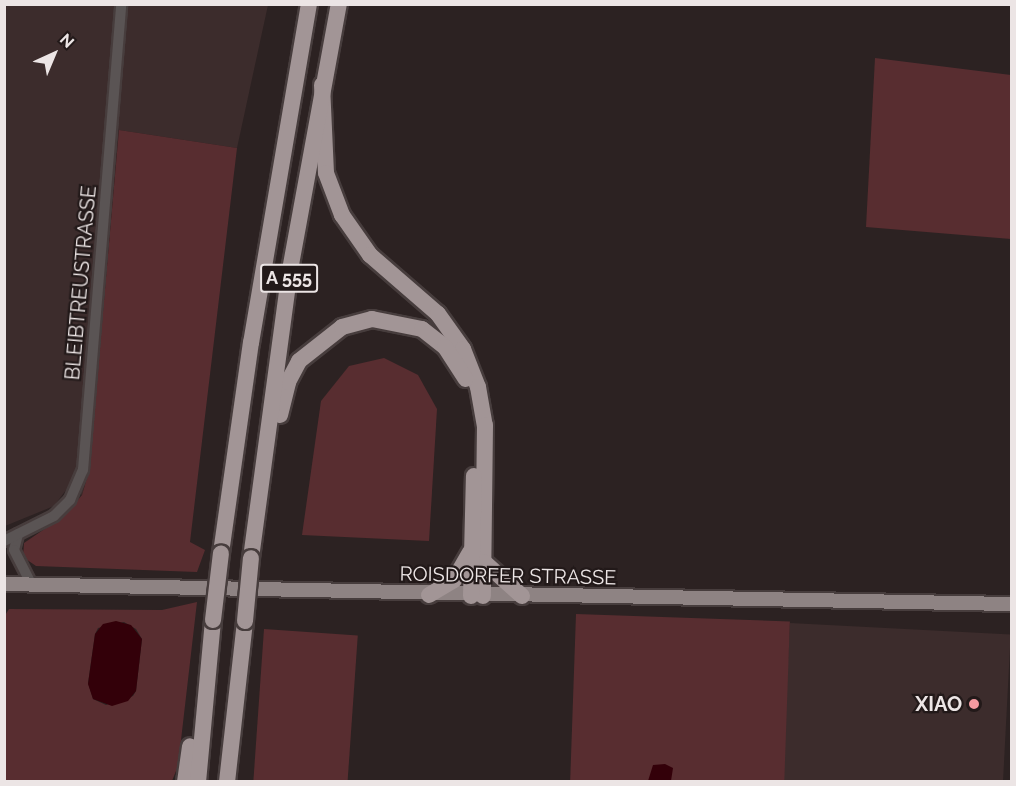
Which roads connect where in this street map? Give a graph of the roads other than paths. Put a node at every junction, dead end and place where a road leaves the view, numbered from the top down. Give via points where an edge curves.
1 (121, 4) edge
2 (309, 4) edge
3 (339, 4) edge
4 (322, 85) junction
5 (263, 473) junction
6 (18, 534) junction
7 (6, 542) edge
8 (471, 549) junction
9 (484, 562) junction
10 (31, 583) junction
11 (4, 584) edge
12 (248, 590) junction
13 (429, 595) junction
14 (477, 596) junction
15 (522, 596) junction
16 (1011, 604) edge
17 (207, 669) junction
18 (185, 782) edge
19 (198, 782) edge
20 (227, 782) edge

1 - 6 street, BLEIBTREUSTRASSE via 83,470 70,500 54,516
2 - 17 highway, A 555, bridge via 251,343
3 - 4 highway, A 555
4 - 5 highway, A 555 via 290,270
4 - 9 highway via 326,173 342,215 370,255 438,315 463,349 478,387 485,425
5 - 8 highway via 288,382 299,361 319,342 342,327 372,319 422,329 445,347 464,372 475,412
5 - 12 highway, A 555, bridge
6 - 7 street, BLEIBTREUSTRASSE
6 - 10 street via 14,550
8 - 13 highway via 454,580
8 - 14 highway
9 - 14 highway
9 - 15 highway
10 - 11 main road, ROISDORFER STRASSE
10 - 12 main road, ROISDORFER STRASSE
12 - 13 main road, ROISDORFER STRASSE
12 - 20 highway, A 555, bridge
13 - 14 main road, ROISDORFER STRASSE
14 - 15 main road, ROISDORFER STRASSE
15 - 16 main road, ROISDORFER STRASSE via 828,598
17 - 18 highway via 194,715
17 - 19 highway, A 555

